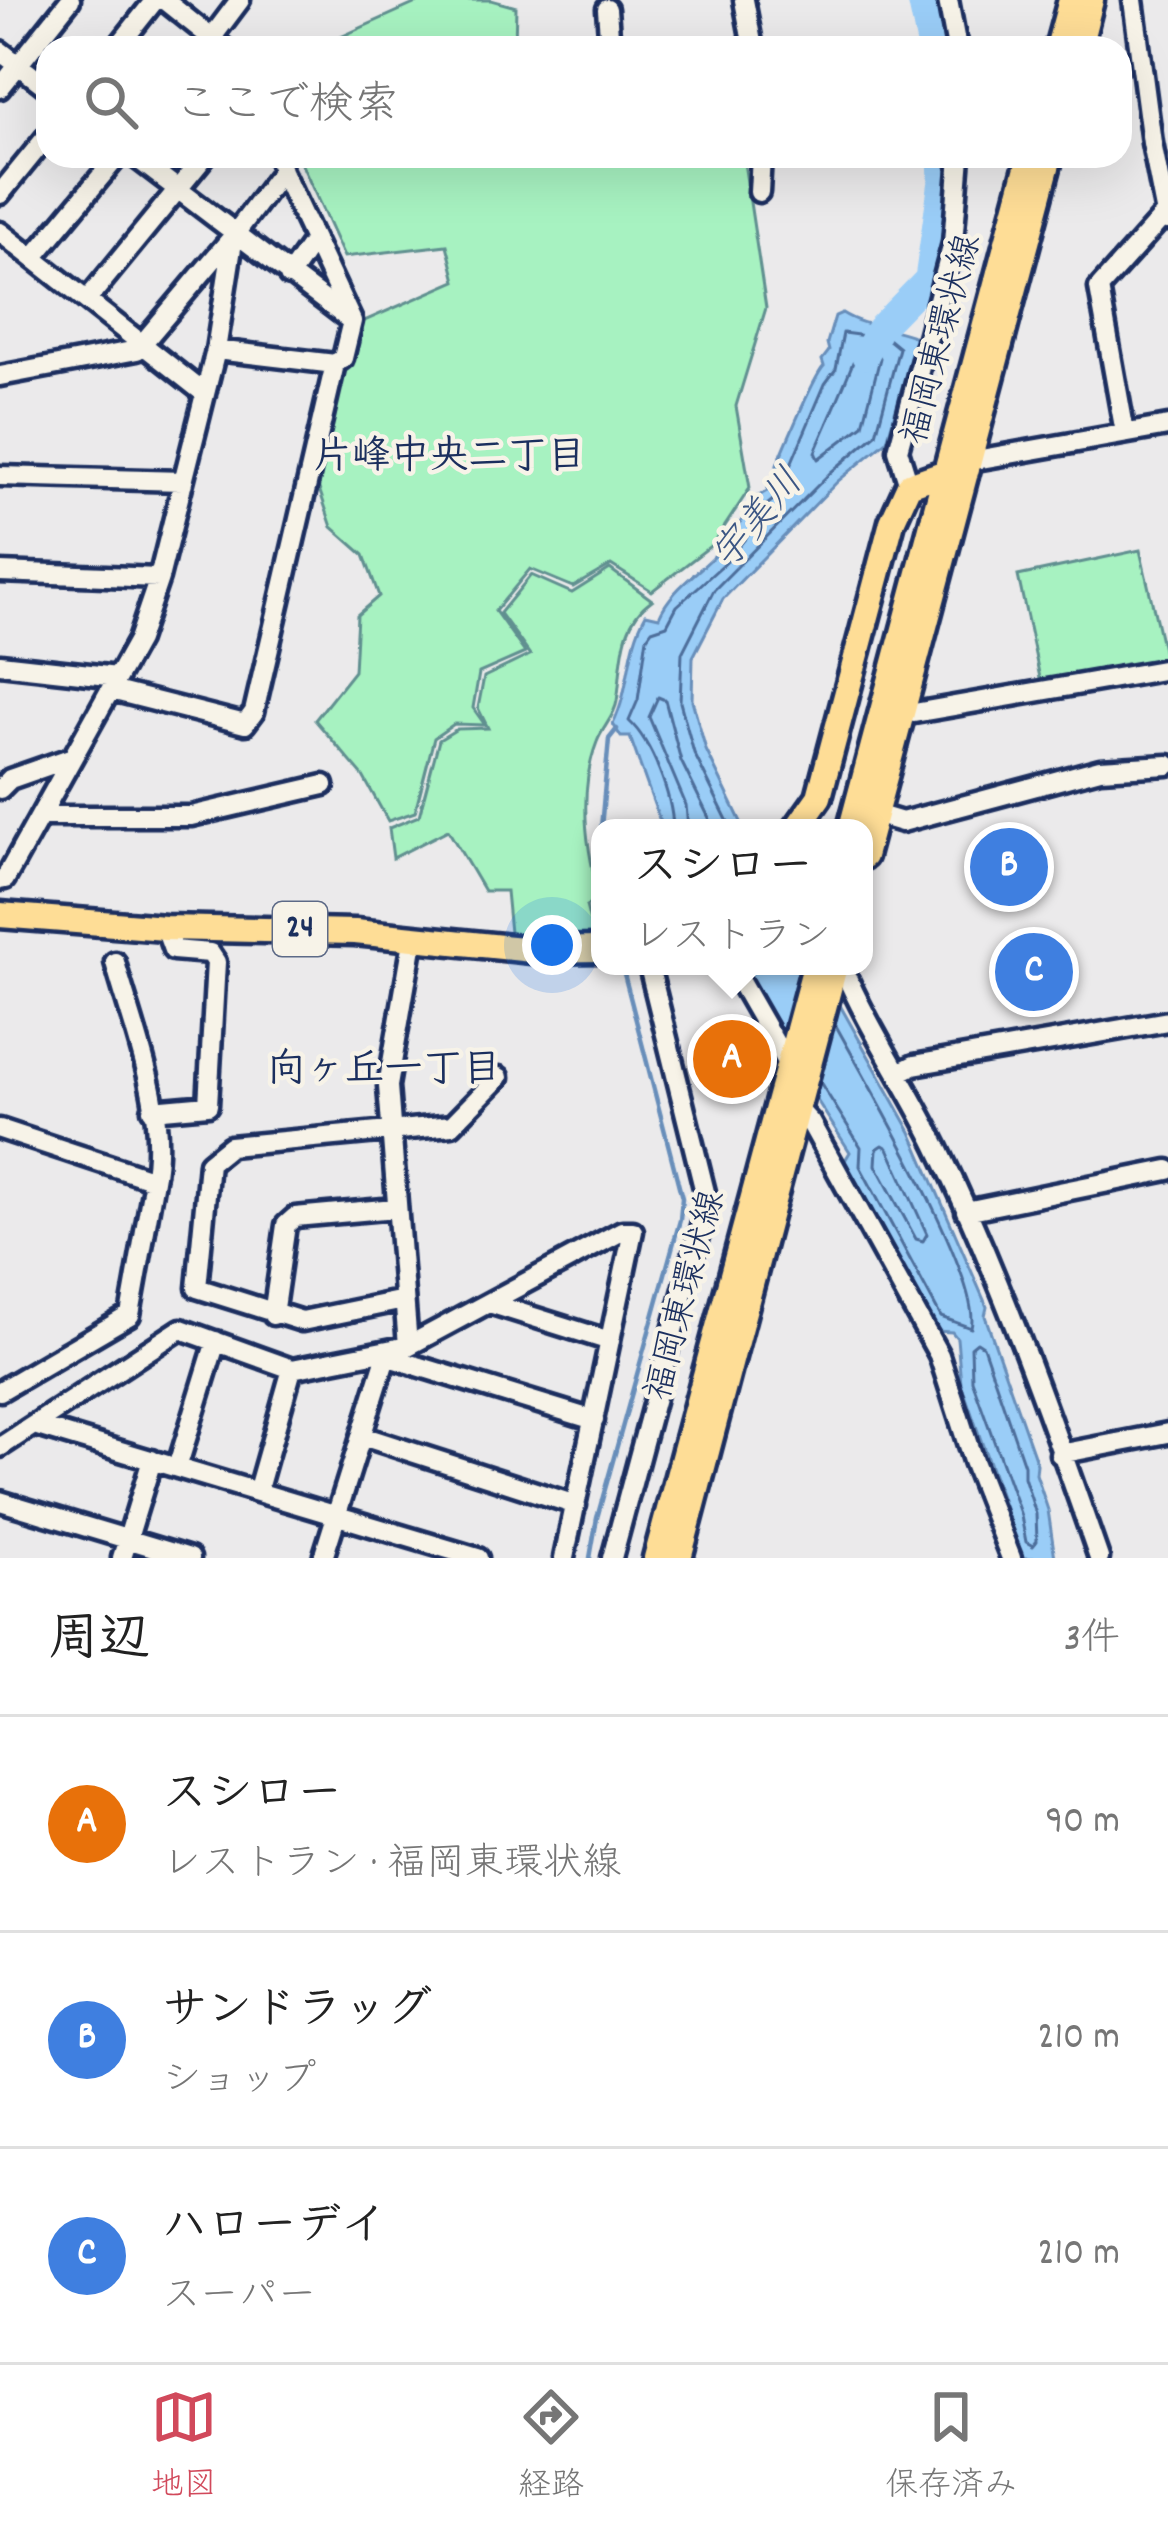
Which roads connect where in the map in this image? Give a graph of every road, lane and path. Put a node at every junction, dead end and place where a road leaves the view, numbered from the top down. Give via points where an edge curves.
1 (70, 0) edge
2 (155, 0) edge
3 (164, 0) edge
4 (240, 0) edge
5 (744, 0) edge
6 (948, 0) edge
7 (1071, 0) edge
8 (1091, 0) edge
9 (1133, 0) edge
10 (607, 9) dead end
11 (41, 36) edge
12 (127, 36) edge
13 (203, 36) edge
14 (218, 36) edge
15 (609, 36) edge
16 (751, 36) edge
17 (955, 36) edge
18 (1061, 36) edge
19 (1081, 36) edge
20 (36, 42) edge
21 (0, 50) edge
22 (18, 65) junction
23 (36, 79) edge
24 (0, 88) edge
25 (1160, 142) edge
26 (36, 150) edge
27 (108, 168) edge
28 (149, 168) edge
29 (195, 168) edge
30 (277, 168) edge
31 (282, 168) edge
32 (760, 168) edge
33 (959, 168) edge
34 (1027, 168) edge
35 (1047, 168) edge
36 (176, 190) junction
37 (759, 192) dead end
38 (0, 194) edge
39 (1167, 219) edge
40 (234, 235) junction
41 (3, 240) edge
42 (314, 240) junction
43 (33, 258) junction
44 (289, 276) junction
45 (87, 300) junction
46 (352, 321) junction
47 (142, 343) junction
48 (216, 350) junction
49 (335, 364) junction
50 (0, 376) edge
51 (204, 393) junction
52 (1168, 426) edge
53 (1125, 434) junction
54 (970, 461) junction
55 (946, 473) junction
56 (0, 476) edge
57 (183, 482) junction
58 (909, 485) junction
59 (0, 572) edge
60 (159, 578) junction
61 (0, 664) edge
62 (1168, 669) edge
63 (114, 684) junction
64 (903, 711) junction
65 (73, 757) junction
66 (1168, 765) edge
67 (324, 785) dead end
68 (0, 789) edge
69 (875, 814) junction
70 (40, 816) junction
71 (803, 819) edge
72 (853, 819) edge
73 (873, 822) edge
74 (0, 880) edge
75 (0, 915) edge
76 (165, 928) junction
77 (413, 940) junction
78 (591, 950) edge
79 (115, 962) dead end
80 (651, 975) edge
81 (737, 975) edge
82 (813, 975) edge
83 (834, 975) edge
84 (843, 975) edge
85 (1168, 1021) edge
86 (795, 1068) junction
87 (898, 1073) junction
88 (499, 1077) dead end
89 (798, 1109) junction
90 (152, 1110) junction
91 (0, 1129) edge
92 (388, 1130) junction
93 (1168, 1169) edge
94 (154, 1180) junction
95 (395, 1208) junction
96 (966, 1211) junction
97 (404, 1300) junction
98 (489, 1303) junction
99 (274, 1315) junction
100 (216, 1341) junction
101 (610, 1341) junction
102 (408, 1346) junction
103 (388, 1352) junction
104 (292, 1369) junction
105 (0, 1391) edge
106 (594, 1420) junction
107 (38, 1426) junction
108 (1168, 1432) edge
109 (362, 1436) junction
110 (0, 1447) edge
111 (1060, 1454) junction
112 (152, 1460) junction
113 (177, 1468) junction
114 (258, 1490) junction
115 (0, 1502) edge
116 (576, 1505) junction
117 (337, 1513) junction
118 (125, 1549) edge
119 (190, 1558) edge
120 (323, 1558) edge
121 (478, 1558) edge
122 (564, 1558) edge
123 (612, 1558) edge
124 (656, 1558) edge
125 (679, 1558) edge
126 (1011, 1558) edge
127 (1099, 1558) edge

1 - 11 street
2 - 12 street
3 - 13 street
4 - 14 street
5 - 16 street
6 - 17 street
7 - 18 main road
8 - 19 main road
9 - 25 street
10 - 15 street
20 - 22 street
21 - 22 street
22 - 23 street
22 - 24 street
25 - 39 street
26 - 38 street
27 - 43 street
28 - 36 street
29 - 36 street
30 - 40 street
31 - 42 street
32 - 37 street
33 - 58 street via 953,243 898,450
34 - 55 main road, 福岡東環状線
35 - 54 main road, 福岡東環状線
36 - 40 street
36 - 45 street
39 - 53 street via 1099,288
40 - 44 street
40 - 47 street
40 - 48 street
41 - 43 street
42 - 44 street
42 - 46 street
43 - 45 street
44 - 46 street
45 - 47 street
46 - 49 street
47 - 50 street
47 - 51 street
48 - 49 street
48 - 51 street
49 - 63 street via 254,712 244,724
51 - 57 street
52 - 53 street
53 - 54 street
54 - 55 main road, 福岡東環状線
54 - 64 main road, 福岡東環状線
55 - 58 main road, 福岡東環状線
55 - 72 main road, 福岡東環状線
56 - 57 street
57 - 60 street
58 - 71 main road, 福岡東環状線 via 892,522 819,797
59 - 60 street
60 - 63 street
61 - 63 street
62 - 64 street
63 - 65 street
64 - 69 main road, 福岡東環状線
65 - 68 street via 10,778
65 - 70 street
66 - 69 street via 1100,769 902,822
67 - 70 street via 191,816
69 - 73 main road, 福岡東環状線
70 - 74 street
75 - 76 main road, 24
76 - 77 main road, 24
76 - 90 street via 173,950 210,953 216,962 208,1106
77 - 78 main road, 24
77 - 92 street
79 - 90 street
80 - 123 street via 705,1192
81 - 86 street
82 - 86 main road
83 - 86 main road
84 - 87 street
85 - 87 street
86 - 89 main road, 福岡東環状線
86 - 124 main road, 福岡東環状線
87 - 96 street
88 - 92 street via 452,1125
89 - 125 main road, 福岡東環状線
89 - 126 street via 939,1355
90 - 94 street
91 - 94 street
92 - 95 street
92 - 99 street via 230,1146 209,1163 197,1288
93 - 96 street
94 - 105 street via 130,1315
95 - 97 street
95 - 99 street via 295,1217 286,1225
96 - 111 street
97 - 99 street via 302,1321
97 - 102 street
98 - 101 street
98 - 101 street via 633,1231
98 - 102 street
100 - 104 street
100 - 107 street via 181,1329
100 - 113 street
101 - 106 street
102 - 103 street
103 - 104 street
103 - 106 street
103 - 109 street
104 - 114 street
106 - 116 street
107 - 110 street
107 - 112 street
108 - 111 street
109 - 116 street
109 - 117 street
111 - 127 street
112 - 113 street
112 - 118 street
113 - 114 street
114 - 117 street
115 - 118 street
116 - 122 street
117 - 120 street
117 - 121 street
118 - 119 street

